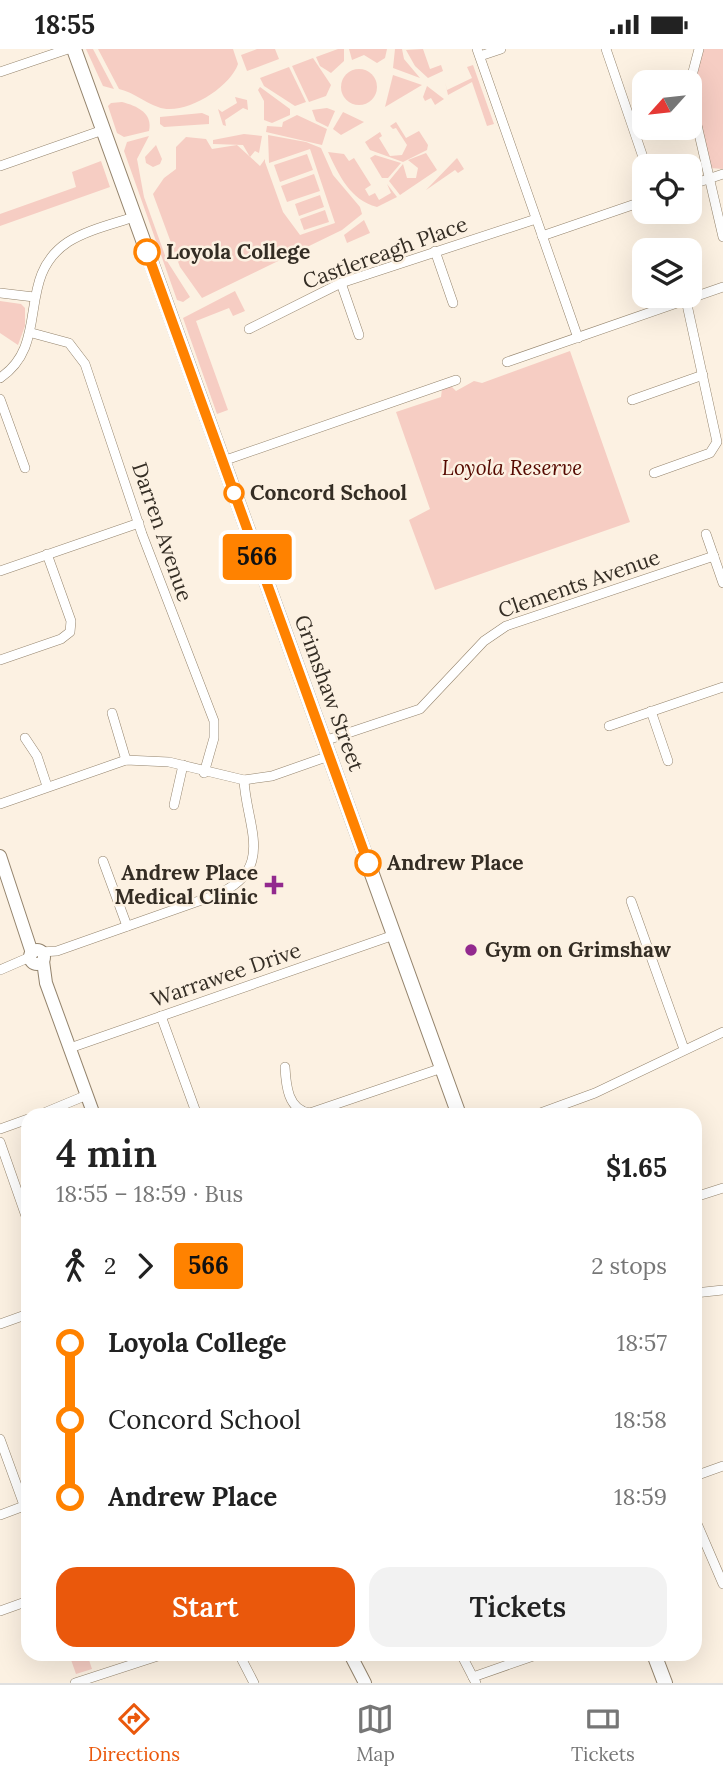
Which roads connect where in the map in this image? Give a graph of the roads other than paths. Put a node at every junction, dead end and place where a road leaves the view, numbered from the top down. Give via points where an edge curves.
1 (68, 49) edge
2 (74, 49) edge
3 (500, 49) edge
4 (606, 49) edge
5 (699, 49) edge
6 (479, 53) edge
7 (693, 70) edge
8 (0, 72) edge
9 (103, 130) junction
10 (700, 140) edge
11 (642, 154) edge
12 (0, 166) edge
13 (723, 174) edge
14 (709, 179) junction
15 (702, 181) edge
16 (632, 205) edge
17 (134, 217) junction
18 (537, 219) junction
19 (542, 236) junction
20 (723, 237) edge
21 (435, 250) junction
22 (341, 283) junction
23 (723, 287) edge
24 (0, 293) edge
25 (702, 294) edge
26 (34, 297) junction
27 (453, 303) dead end
28 (663, 308) edge
29 (688, 308) edge
30 (249, 329) dead end
31 (32, 333) junction
32 (359, 335) dead end
33 (578, 338) junction
34 (507, 362) dead end
35 (703, 375) junction
36 (0, 378) edge
37 (456, 380) dead end
38 (0, 399) edge
39 (632, 400) dead end
40 (223, 461) junction
41 (25, 468) dead end
42 (654, 473) dead end
43 (139, 523) junction
44 (706, 534) dead end
45 (47, 554) junction
46 (713, 556) junction
47 (0, 571) edge
48 (723, 583) edge
49 (0, 660) edge
50 (723, 687) edge
51 (651, 711) junction
52 (112, 713) dead end
53 (609, 726) dead end
54 (25, 739) dead end
55 (324, 741) junction
56 (329, 756) junction
57 (126, 760) junction
58 (668, 761) dead end
59 (183, 765) junction
60 (204, 773) junction
61 (244, 780) junction
62 (47, 786) junction
63 (0, 804) edge
64 (174, 805) dead end
65 (0, 856) edge
66 (103, 861) dead end
67 (3, 874) edge
68 (631, 901) dead end
69 (127, 926) junction
70 (394, 935) junction
71 (37, 957) junction
72 (0, 970) edge
73 (161, 1016) junction
74 (723, 1032) edge
75 (70, 1048) junction
76 (684, 1049) junction
77 (285, 1067) dead end
78 (442, 1068) junction
79 (88, 1097) junction
80 (57, 1108) edge
81 (92, 1108) edge
82 (194, 1108) edge
83 (297, 1108) edge
84 (325, 1108) edge
85 (456, 1108) edge
86 (554, 1108) edge
87 (21, 1122) edge
88 (0, 1129) edge
89 (0, 1142) edge
90 (723, 1188) edge
91 (702, 1195) edge
92 (21, 1202) edge
93 (723, 1290) edge
94 (702, 1292) edge
95 (21, 1316) edge
96 (0, 1324) edge
97 (0, 1439) edge
98 (723, 1466) edge
99 (702, 1474) edge
100 (21, 1498) edge
101 (21, 1507) edge
102 (0, 1515) edge
103 (702, 1535) edge
104 (722, 1579) edge
105 (21, 1604) edge
106 (0, 1611) edge
107 (145, 1661) edge
108 (243, 1661) edge
109 (354, 1661) edge
110 (464, 1661) edge
111 (522, 1661) edge
112 (657, 1661) edge
113 (474, 1680) edge
114 (90, 1681) edge
115 (75, 1683) edge
116 (254, 1683) edge
117 (365, 1683) edge
118 (665, 1683) edge

1 - 8 street
2 - 9 main road, Grimshaw Street
3 - 6 street
4 - 11 street
5 - 7 street
6 - 18 street
9 - 12 street
9 - 17 main road, Grimshaw Street
10 - 14 street
13 - 14 street
14 - 15 street
14 - 20 street
16 - 19 street
17 - 26 street via 61,247 44,267
17 - 40 main road, Grimshaw Street
18 - 19 street
18 - 21 street, Castlereagh Place
19 - 33 street
21 - 22 street, Castlereagh Place
21 - 27 street
22 - 30 street, Castlereagh Place
22 - 32 street
23 - 25 street
24 - 26 street
26 - 31 street
28 - 33 street
29 - 35 street
31 - 36 street via 15,365
31 - 43 street, Darren Avenue via 69,343 82,357
33 - 34 street
35 - 39 street
35 - 42 street via 716,448
37 - 40 street
38 - 41 street
40 - 55 main road, Grimshaw Street
43 - 45 street
43 - 60 street, Darren Avenue via 214,722
44 - 46 street
45 - 47 street
45 - 49 street via 71,621 70,632
46 - 48 street
46 - 55 street, Clements Avenue via 506,626 484,641 420,709
50 - 51 street
51 - 53 street
51 - 58 street
52 - 57 street
54 - 62 street via 37,756
55 - 56 main road, Grimshaw Street
56 - 61 street via 272,776
56 - 70 main road, Grimshaw Street
57 - 59 street
57 - 62 street
59 - 60 street
59 - 64 street
60 - 61 street
61 - 69 street via 255,841 242,877 221,893
62 - 63 street
65 - 67 street
66 - 69 street
67 - 71 street
68 - 76 street
69 - 71 street
70 - 73 street, Warrawee Drive
70 - 78 main road, Grimshaw Street
71 - 72 street
71 - 75 street
73 - 75 street, Warrawee Drive
73 - 82 street
74 - 76 street
75 - 79 street
76 - 86 street
77 - 83 street
78 - 84 street
78 - 85 main road, Grimshaw Street
79 - 80 street
79 - 81 street
87 - 88 street
89 - 92 street
90 - 91 street
93 - 94 street
95 - 96 street
97 - 100 street
98 - 99 street
101 - 102 street
103 - 104 street
105 - 106 street
107 - 114 street
108 - 116 street
109 - 117 street
110 - 113 street
111 - 113 street
112 - 118 main road
114 - 115 street

